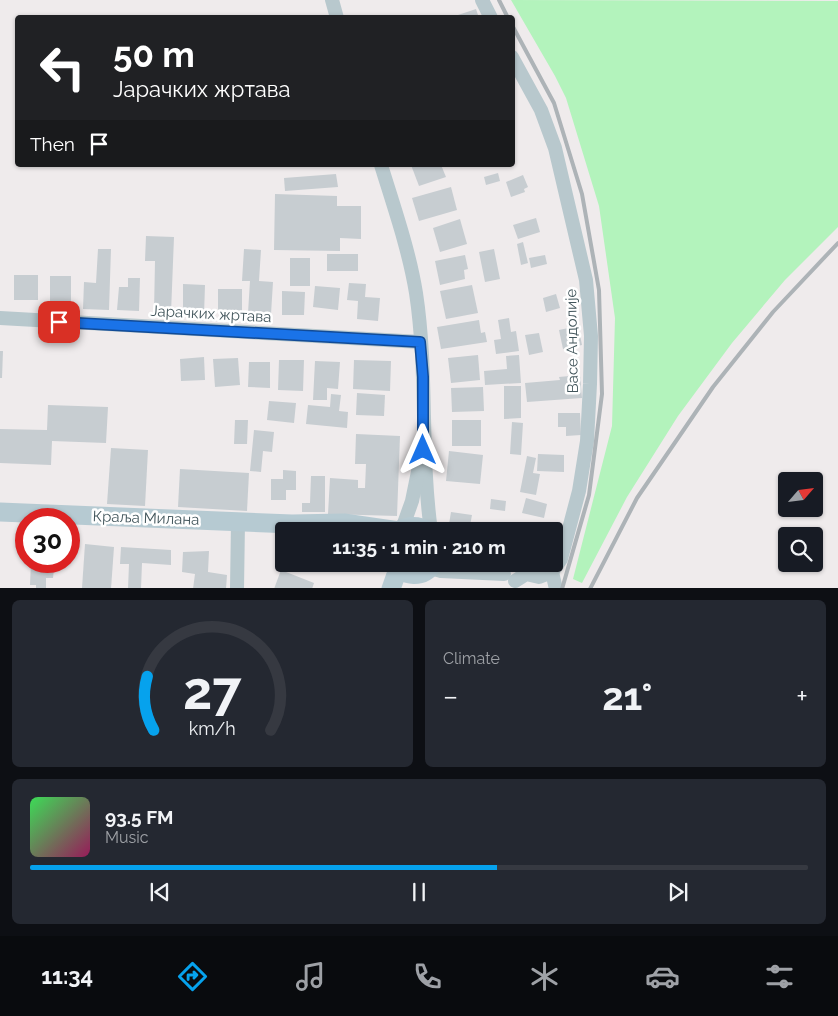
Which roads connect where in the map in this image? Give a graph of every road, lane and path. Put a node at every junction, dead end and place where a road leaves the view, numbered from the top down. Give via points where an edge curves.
1 (332, 0) edge
2 (482, 0) edge
3 (336, 15) edge
4 (490, 15) edge
5 (515, 62) edge
6 (383, 167) edge
7 (0, 318) edge
8 (420, 342) junction
9 (423, 450) junction
10 (0, 512) edge
11 (238, 522) junction
12 (403, 522) edge
13 (428, 522) edge
14 (275, 523) edge
15 (563, 551) edge
16 (395, 572) edge
17 (426, 572) edge
18 (448, 572) edge
19 (502, 572) edge
20 (552, 572) joint
21 (513, 582) edge
22 (237, 588) edge
23 (391, 588) edge
24 (413, 588) edge
25 (556, 588) edge

1 - 3 street
2 - 4 street
5 - 15 street, Васе Андолије via 541,110 555,148 586,280 589,310 590,384 586,441 579,491
6 - 8 street via 416,292
7 - 8 street, Јарачких жртава
8 - 9 street
9 - 12 street via 412,501
9 - 13 street
10 - 11 main road, Краља Милана
11 - 14 main road, Краља Милана
11 - 22 street
16 - 23 main road
17 - 24 main road
18 - 21 street
19 - 21 street
20 - 21 street via 539,577 526,574
20 - 25 street

